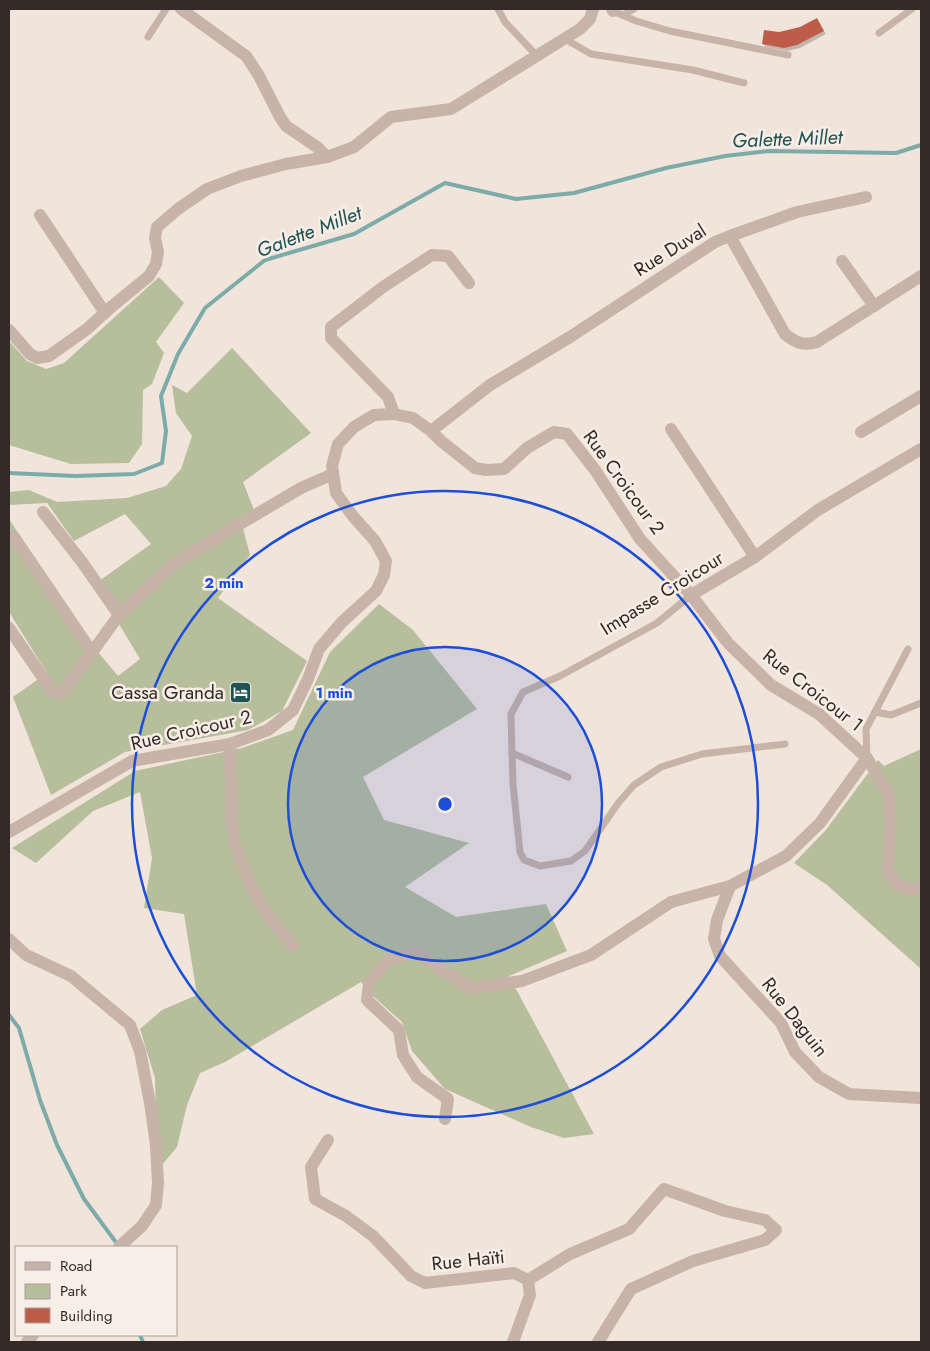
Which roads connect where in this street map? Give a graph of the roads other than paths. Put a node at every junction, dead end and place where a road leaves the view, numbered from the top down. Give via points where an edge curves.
1 (166, 9) edge
2 (181, 9) edge
3 (498, 9) edge
4 (593, 9) edge
5 (634, 9) edge
6 (912, 9) edge
7 (616, 12) edge
8 (879, 33) dead end
9 (148, 37) dead end
10 (565, 39) junction
11 (537, 56) junction
12 (788, 56) dead end
13 (744, 83) dead end
14 (328, 157) junction
15 (866, 197) dead end
16 (40, 215) dead end
17 (730, 236) junction
18 (842, 261) dead end
19 (921, 276) edge
20 (469, 283) dead end
21 (874, 306) junction
22 (105, 313) junction
23 (9, 330) edge
24 (921, 396) edge
25 (394, 414) junction
26 (671, 429) dead end
27 (432, 431) junction
28 (862, 432) dead end
29 (921, 449) edge
30 (333, 474) junction
31 (42, 512) dead end
32 (14, 537) dead end
33 (756, 557) junction
34 (692, 595) junction
35 (119, 615) junction
36 (9, 628) edge
37 (908, 650) dead end
38 (92, 652) junction
39 (921, 702) edge
40 (875, 712) junction
41 (230, 744) junction
42 (785, 744) dead end
43 (512, 753) junction
44 (867, 758) junction
45 (568, 777) dead end
46 (9, 832) edge
47 (730, 886) junction
48 (921, 887) edge
49 (9, 939) edge
50 (293, 946) dead end
51 (921, 1098) edge
52 (445, 1119) dead end
53 (328, 1140) dead end
54 (120, 1246) edge
55 (528, 1280) junction
56 (513, 1342) edge
57 (598, 1342) edge

1 - 9 lane
2 - 14 street via 246,56 286,126
3 - 11 lane via 505,22
4 - 10 street via 590,19
5 - 7 lane
6 - 8 lane
7 - 12 lane via 670,31
10 - 11 street
10 - 13 lane via 591,54 693,70
11 - 14 street via 451,109 391,117 354,148
14 - 22 street via 241,176 207,189 178,209 157,227 158,252 149,276
15 - 17 street via 797,212
16 - 22 street
17 - 21 street, Rue Duval via 785,334 795,342 805,345 817,342
17 - 27 street, Rue Duval via 715,242 490,385
18 - 21 street
19 - 21 street, Rue Duval
20 - 25 street via 448,256 432,255 331,327 331,338 388,397
22 - 23 street via 49,356 37,358 30,354
24 - 28 street
25 - 27 street, Rue Croicour 2 via 413,418
25 - 30 street, Rue Croicour 2 via 374,415 354,427 338,444
26 - 33 street
27 - 34 street, Rue Croicour 2 via 475,468 486,470 504,469 527,448 554,432 567,434 640,539
29 - 33 street, Impasse Croicour via 818,510
30 - 35 street via 302,488 176,562
30 - 41 street, Rue Croicour 2 via 336,493 375,541 386,561 384,575 376,591 342,622 320,649 293,710 268,730
31 - 35 street
32 - 38 street
33 - 34 street, Impasse Croicour
34 - 43 lane, Impasse Croicour via 657,623 560,676 523,692 511,714
34 - 44 street, Rue Croicour 1 via 728,643 771,685 819,714
35 - 38 street
36 - 38 street via 56,694 64,691
37 - 40 lane
39 - 40 lane via 892,715
40 - 44 lane via 866,729
41 - 46 street, Rue Croicour 2 via 132,761
41 - 50 street via 235,845 269,917
42 - 43 lane, Impasse Croicour via 702,754 661,767 634,785 585,851 571,861 540,866 524,860 520,852
43 - 45 lane
44 - 47 street via 820,823 786,856
44 - 48 street, Rue Croicour 1 via 888,793 891,817 888,870 896,884 913,890
47 - 51 street, Rue Daguin via 717,920 714,939 720,956 781,1023 795,1052 819,1077 849,1094
47 - 52 street via 671,902 591,955 522,981 470,988 415,952 388,960 369,983 367,1000 399,1030 402,1054 417,1077 448,1099
49 - 54 street via 26,956 71,976 130,1025 140,1051 156,1145 156,1205 142,1226
53 - 55 street, Rue Haïti via 311,1167 315,1199 374,1236 411,1276 425,1283 514,1273
55 - 56 street, Rue Haïti via 530,1295
55 - 57 street via 570,1254 629,1229 664,1189 725,1211 765,1220 776,1230 765,1240 693,1261 631,1289

